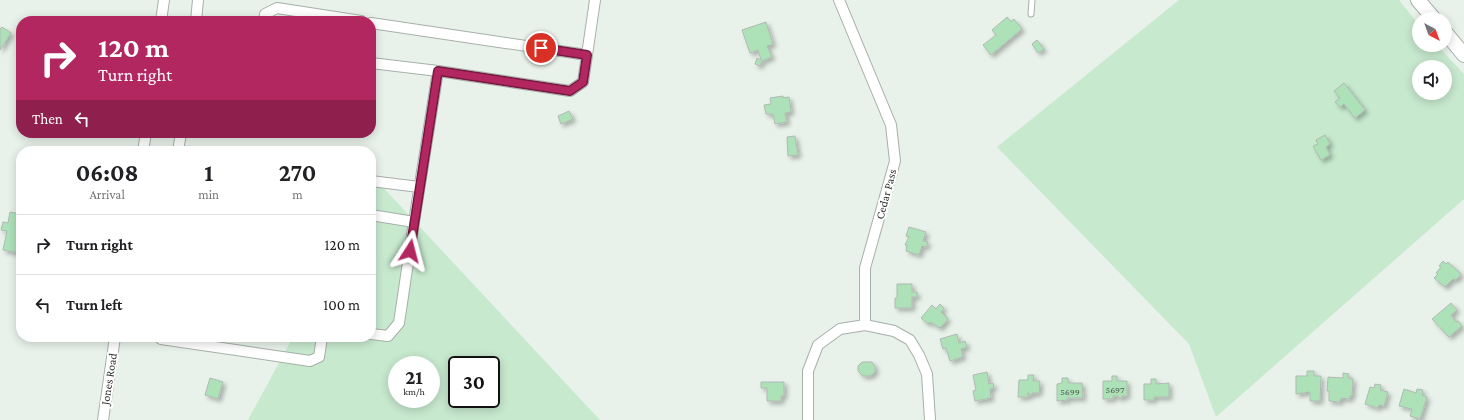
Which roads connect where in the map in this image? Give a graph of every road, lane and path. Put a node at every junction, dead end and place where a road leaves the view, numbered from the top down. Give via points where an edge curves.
1 (164, 0) edge
2 (198, 0) edge
3 (595, 0) edge
4 (839, 0) edge
5 (1032, 0) edge
6 (1418, 0) edge
7 (1428, 12) edge
8 (1031, 14) dead end
9 (162, 16) edge
10 (196, 16) edge
11 (265, 16) edge
12 (329, 16) edge
13 (376, 24) edge
14 (1452, 40) edge
15 (587, 55) junction
16 (1464, 55) edge
17 (376, 64) edge
18 (438, 71) junction
19 (376, 182) edge
20 (419, 187) junction
21 (376, 216) edge
22 (414, 222) junction
23 (865, 325) junction
24 (376, 335) edge
25 (114, 342) edge
26 (181, 342) edge
27 (321, 342) edge
28 (103, 420) edge
29 (808, 420) edge
30 (930, 420) edge

1 - 9 street
2 - 10 street
3 - 15 street
4 - 23 street, Cedar Pass via 891,124 895,162 865,268
5 - 8 lane
6 - 7 street
11 - 12 street via 277,8
13 - 15 street
14 - 16 street
15 - 18 street via 583,82 570,91
17 - 18 street
18 - 20 street
19 - 20 street
20 - 22 street
21 - 22 street
22 - 24 street via 399,323 388,336
23 - 29 street via 840,329 818,345 808,370
23 - 30 street via 894,331 910,340 927,374
25 - 28 street, Jones Road
26 - 27 street via 310,361 319,357

